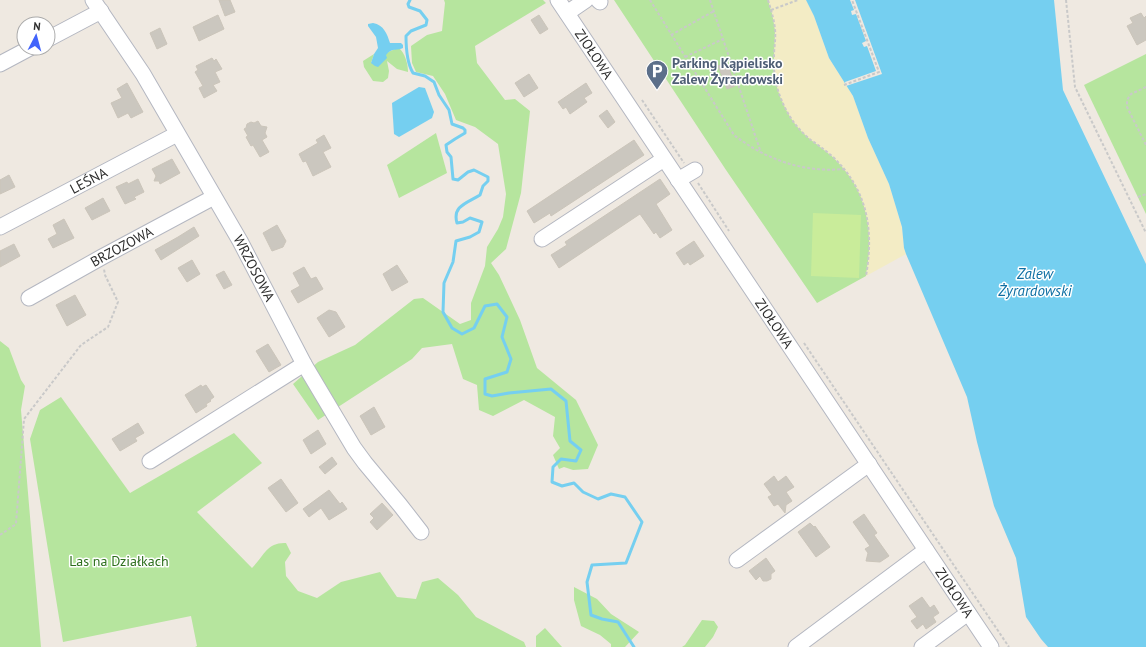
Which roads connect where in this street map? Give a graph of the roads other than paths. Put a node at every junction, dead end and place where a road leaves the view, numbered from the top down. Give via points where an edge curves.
1 (595, 1) edge
2 (97, 6) edge
3 (562, 6) edge
4 (56, 34) edge
5 (16, 55) edge
6 (0, 64) edge
7 (177, 134) junction
8 (664, 159) junction
9 (214, 198) junction
10 (0, 227) edge
11 (542, 239) dead end
12 (30, 298) dead end
13 (304, 364) junction
14 (150, 461) dead end
15 (869, 464) junction
16 (421, 532) dead end
17 (926, 550) junction
18 (737, 560) dead end
19 (968, 613) junction
20 (796, 647) edge
21 (922, 647) edge
22 (991, 647) edge

1 - 3 street
2 - 4 street
2 - 7 street, WRZOSOWA via 143,74
3 - 8 street, ZIOŁOWA
5 - 6 street
7 - 9 street, WRZOSOWA
7 - 10 street, LEŚNA
8 - 11 street
8 - 15 street, ZIOŁOWA via 688,174
9 - 12 street, BRZOZOWA
9 - 13 street, WRZOSOWA via 240,241
13 - 14 street
13 - 16 street, WRZOSOWA via 354,448
15 - 17 street, ZIOŁOWA
15 - 18 street
17 - 19 street, ZIOŁOWA
17 - 20 street
19 - 21 street
19 - 22 street, ZIOŁOWA

